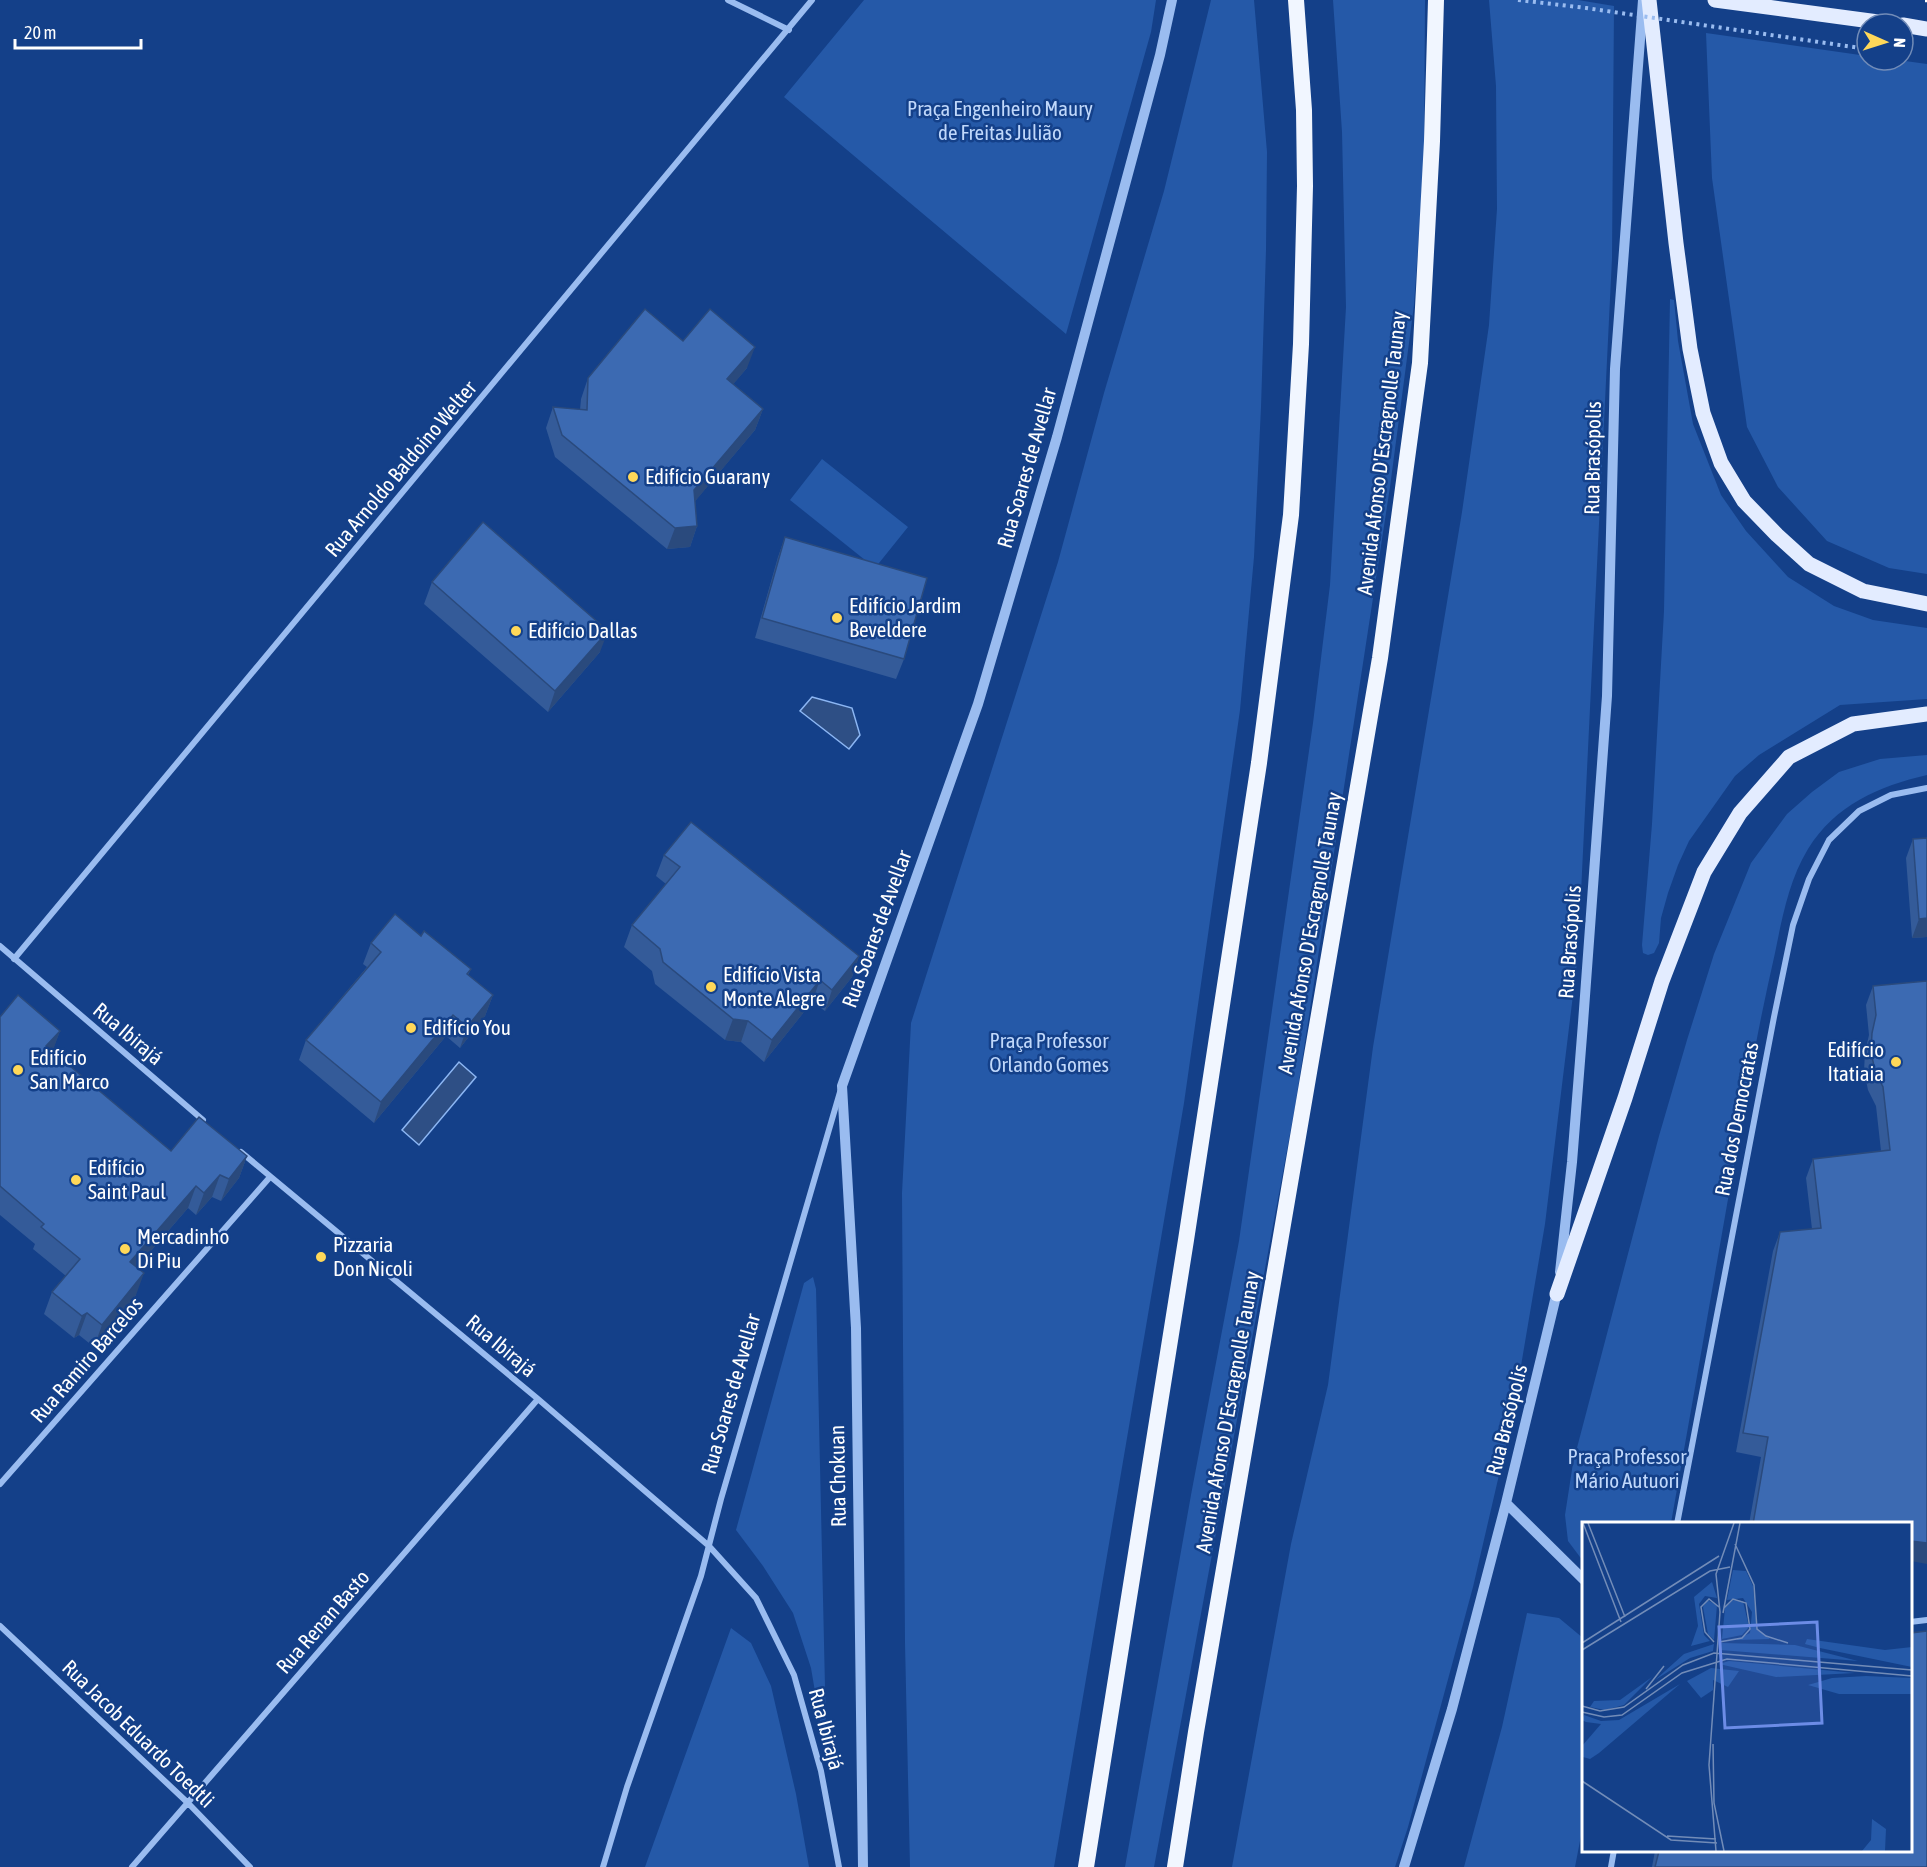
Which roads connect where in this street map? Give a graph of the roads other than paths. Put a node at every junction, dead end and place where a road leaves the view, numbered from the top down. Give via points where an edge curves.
1 (728, 0) edge
2 (812, 0) edge
3 (1172, 0) edge
4 (1296, 0) edge
5 (1436, 0) edge
6 (1643, 0) edge
7 (1649, 0) edge
8 (1716, 0) edge
9 (1855, 19) edge
10 (789, 30) junction
11 (1927, 604) edge
12 (1927, 714) edge
13 (1927, 788) edge
14 (0, 946) edge
15 (14, 959) junction
16 (842, 1086) junction
17 (206, 1122) edge
18 (233, 1146) edge
19 (270, 1177) junction
20 (1557, 1294) junction
21 (538, 1399) junction
22 (0, 1484) edge
23 (1506, 1503) junction
24 (1677, 1522) edge
25 (709, 1546) junction
26 (1582, 1578) edge
27 (1927, 1620) edge
28 (1912, 1622) edge
29 (0, 1626) edge
30 (188, 1803) junction
31 (1614, 1852) edge
32 (132, 1867) edge
33 (250, 1867) edge
34 (603, 1867) edge
35 (839, 1867) edge
36 (863, 1867) edge
37 (1086, 1867) edge
38 (1175, 1867) edge
39 (1404, 1867) edge
40 (1611, 1867) edge

1 - 10 street
2 - 10 street, Rua Arnoldo Baldoino Welter
3 - 16 street, Rua Soares de Avellar via 1069,394 978,704
4 - 37 highway via 1305,186 1291,515 1257,774
5 - 38 highway, Avenida Afonso D'Escragnolle Taunay via 1420,363 1380,658
6 - 20 street, Rua Brasópolis via 1615,369 1607,696 1573,1150
7 - 11 main road via 1690,349 1703,413 1721,463 1744,501 1809,564 1863,591
8 - 9 main road
10 - 15 street, Rua Arnoldo Baldoino Welter
12 - 20 main road via 1853,724 1789,757 1740,813 1704,872 1666,970
13 - 24 street, Rua dos Democratas via 1892,795 1859,811 1844,825 1829,840 1796,916
14 - 15 street, Rua Ibirajá
15 - 17 street, Rua Ibirajá
16 - 25 street, Rua Soares de Avellar
16 - 36 street, Rua Chokuan via 856,1328
18 - 19 street, Rua Ibirajá
19 - 21 street, Rua Ibirajá
19 - 22 street, Rua Ramiro Barcelos
20 - 23 street, Rua Brasópolis
21 - 25 street, Rua Ibirajá
21 - 30 street, Rua Renan Basto
23 - 26 street
23 - 39 street, Rua Brasópolis via 1452,1709
25 - 34 street, Rua Soares de Avellar
25 - 35 street, Rua Ibirajá via 756,1598 794,1675 821,1771
27 - 28 street
29 - 30 street, Rua Jacob Eduardo Toedtli
30 - 32 street, Rua Renan Basto
30 - 33 street, Rua Jacob Eduardo Toedtli
31 - 40 street

